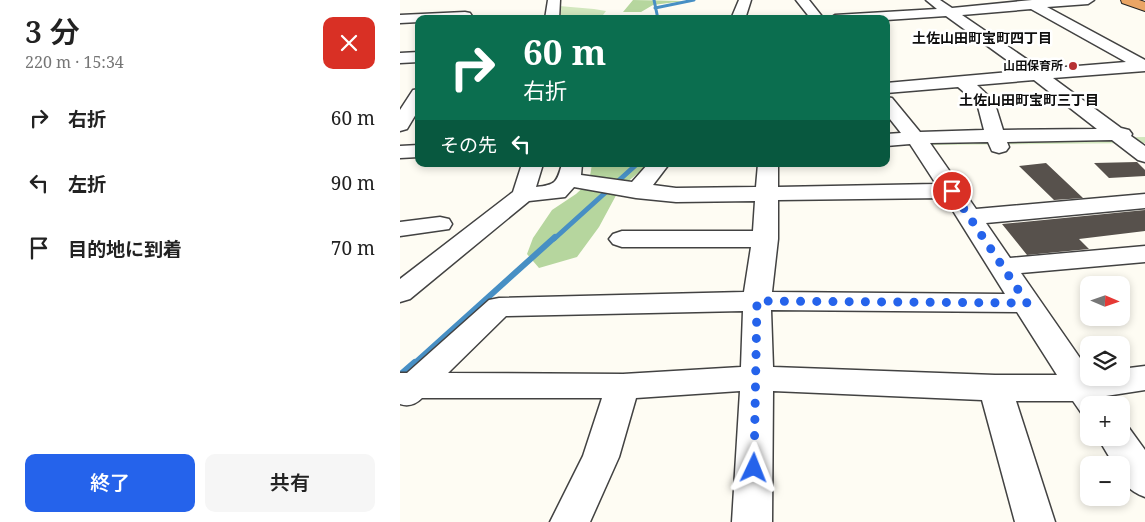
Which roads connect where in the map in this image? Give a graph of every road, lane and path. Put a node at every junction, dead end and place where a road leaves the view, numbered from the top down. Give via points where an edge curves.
1 (554, 0) edge
2 (745, 0) edge
3 (802, 0) edge
4 (932, 0) edge
5 (1088, 0) edge
6 (1127, 0) edge
7 (1029, 2) edge
8 (1145, 7) edge
9 (951, 12) junction
10 (466, 14) edge
11 (453, 15) edge
12 (552, 15) edge
13 (739, 15) edge
14 (815, 15) edge
15 (890, 16) edge
16 (415, 18) edge
17 (400, 19) edge
18 (415, 28) edge
19 (400, 29) edge
20 (400, 46) edge
21 (415, 46) edge
22 (415, 57) edge
23 (400, 58) edge
24 (1144, 66) edge
25 (1037, 74) junction
26 (962, 81) junction
27 (890, 88) edge
28 (415, 101) edge
29 (890, 107) edge
30 (407, 114) edge
31 (890, 140) edge
32 (997, 142) junction
33 (1136, 143) edge
34 (920, 144) junction
35 (415, 151) edge
36 (400, 152) edge
37 (531, 167) edge
38 (656, 167) edge
39 (768, 167) edge
40 (570, 172) edge
41 (636, 191) junction
42 (952, 191) junction
43 (523, 195) junction
44 (767, 195) junction
45 (1145, 201) edge
46 (970, 217) junction
47 (440, 224) dead end
48 (400, 229) edge
49 (765, 238) junction
50 (622, 239) dead end
51 (1145, 254) edge
52 (1002, 267) junction
53 (400, 293) edge
54 (757, 301) junction
55 (1027, 303) junction
56 (757, 378) junction
57 (1145, 378) edge
58 (623, 386) junction
59 (403, 388) edge
60 (995, 388) junction
61 (1088, 396) edge
62 (1122, 446) edge
63 (1145, 480) edge
64 (570, 522) edge
65 (752, 522) edge
66 (1035, 522) edge

1 - 12 street
2 - 13 street
3 - 14 street
4 - 9 street
5 - 7 street
6 - 8 highway
7 - 9 street
7 - 24 street
9 - 15 street
9 - 25 street
10 - 11 street
16 - 17 street
18 - 19 street
20 - 21 street
22 - 23 street
24 - 25 street
25 - 26 street
25 - 33 street
26 - 27 street
26 - 32 street via 985,101
28 - 30 street
29 - 34 street
31 - 34 street
32 - 33 street
32 - 34 street
34 - 42 street
35 - 36 street
37 - 43 street
38 - 41 street
39 - 44 street
40 - 41 street via 598,184
40 - 43 street via 557,192
41 - 44 street via 676,195
42 - 44 street
42 - 46 street
43 - 53 street
44 - 49 street
45 - 46 street
46 - 52 street
47 - 48 street
49 - 50 street
49 - 54 street
51 - 52 street
52 - 55 street
54 - 55 street
54 - 56 street
54 - 59 street via 499,307
55 - 61 street
56 - 58 street
56 - 60 street
56 - 65 street
57 - 61 street
58 - 59 street
58 - 64 street via 601,457
60 - 61 street
60 - 66 street
62 - 63 street

